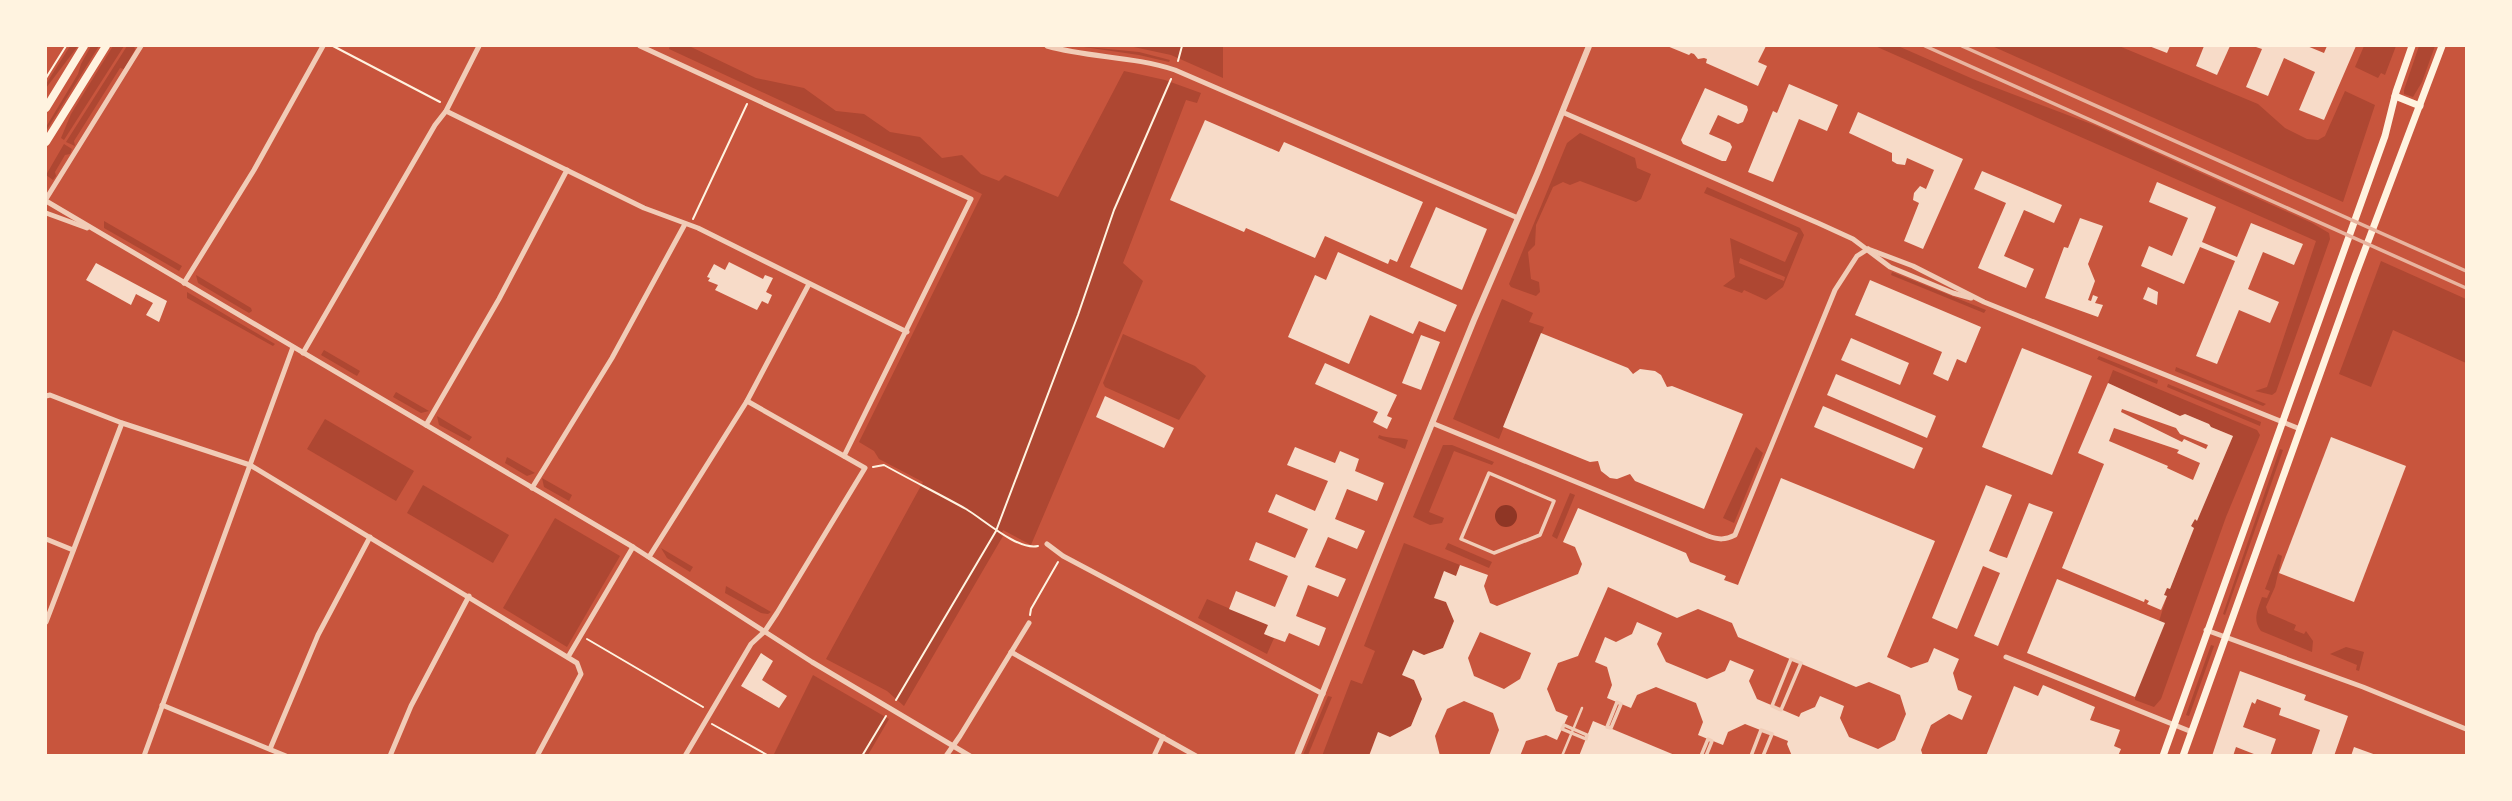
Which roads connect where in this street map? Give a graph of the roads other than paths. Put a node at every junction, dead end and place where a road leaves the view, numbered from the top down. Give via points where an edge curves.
1 (84, 46) edge
2 (106, 46) edge
3 (141, 46) edge
4 (323, 46) edge
5 (479, 46) edge
6 (640, 46) edge
7 (1047, 46) edge
8 (1588, 46) edge
9 (2412, 46) edge
10 (2442, 46) edge
11 (2395, 96) junction
12 (2420, 106) junction
13 (46, 108) edge
14 (446, 111) junction
15 (1562, 112) junction
16 (46, 142) edge
17 (567, 170) junction
18 (46, 200) edge
19 (46, 213) edge
20 (1518, 218) junction
21 (688, 225) junction
22 (93, 229) junction
23 (1868, 249) junction
24 (184, 283) junction
25 (809, 284) junction
26 (1984, 302) junction
27 (906, 332) junction
28 (293, 347) junction
29 (303, 353) junction
30 (46, 396) edge
31 (747, 401) junction
32 (2282, 421) junction
33 (1432, 423) junction
34 (122, 424) junction
35 (426, 425) junction
36 (2300, 429) junction
37 (844, 456) junction
38 (250, 465) junction
39 (532, 488) junction
40 (1540, 534) joint
41 (370, 537) junction
42 (46, 539) edge
43 (1047, 544) road end
44 (633, 547) junction
45 (73, 550) junction
46 (649, 558) junction
47 (469, 596) junction
48 (46, 622) edge
49 (1029, 624) road end
50 (2206, 630) junction
51 (765, 631) junction
52 (2226, 637) junction
53 (1011, 652) junction
54 (568, 657) junction
55 (2006, 657) dead end
56 (1323, 694) junction
57 (162, 705) junction
58 (1772, 706) joint
59 (1582, 708) dead end
60 (2174, 725) junction
61 (1607, 727) joint
62 (2466, 729) edge
63 (2192, 732) junction
64 (1163, 737) junction
65 (1586, 739) joint
66 (952, 745) junction
67 (270, 749) junction
68 (144, 755) edge
69 (286, 755) edge
70 (390, 755) edge
71 (537, 755) edge
72 (685, 755) edge
73 (946, 755) edge
74 (970, 755) edge
75 (1154, 755) edge
76 (1196, 755) edge
77 (1297, 755) edge
78 (1562, 755) edge
79 (1751, 755) edge
80 (1763, 755) edge
81 (2163, 755) edge
82 (2183, 755) edge

1 - 13 main road
2 - 16 main road
3 - 18 street
4 - 24 street
5 - 14 street
6 - 27 street via 971,199
7 - 20 street via 1175,70
8 - 15 street
9 - 11 main road
10 - 12 main road
11 - 12 main road
11 - 32 main road via 2385,136
12 - 36 main road
14 - 17 street
14 - 29 street
15 - 20 street
15 - 23 street
17 - 21 street
17 - 35 street
18 - 22 street
19 - 22 street
20 - 33 street
21 - 25 street
21 - 39 street
22 - 24 street
23 - 26 street
23 - 26 street via 1890,267
23 - 33 street via 1857,256 1835,290 1735,534 1727,539 1662,518
24 - 28 street
25 - 27 street
25 - 31 street
26 - 32 street
27 - 37 street
28 - 29 street
28 - 38 street
29 - 35 street
30 - 34 street
31 - 37 street
31 - 46 street
32 - 36 street
32 - 50 main road
33 - 56 street
34 - 38 street
34 - 45 street
35 - 39 street
36 - 52 main road
37 - 51 street via 866,468
38 - 41 street
38 - 57 street
39 - 44 street
40 - 40 street via 1554,501 1489,473 1461,539 1494,553
41 - 47 street
41 - 67 street via 318,635
42 - 45 street
43 - 56 street
44 - 46 street
44 - 54 street
45 - 48 street
46 - 51 street
47 - 54 street
47 - 70 street
49 - 53 street
50 - 52 street
50 - 60 main road
51 - 66 street
51 - 72 street via 751,644
52 - 62 street
52 - 63 main road
53 - 64 street
53 - 66 street
54 - 71 street via 577,663 581,674
55 - 60 street
56 - 77 street
57 - 67 street
57 - 68 street
58 - 58 street via 1781,710 1801,663 1791,659
59 - 78 lane
60 - 63 street
60 - 81 main road
61 - 61 street via 1611,728 1621,704 1617,702
63 - 82 main road
64 - 75 street
64 - 76 street
65 - 65 street via 1587,735 1564,725 1562,729
66 - 73 street
66 - 74 street
67 - 69 street
79 - 80 street via 1761,730 1772,734

